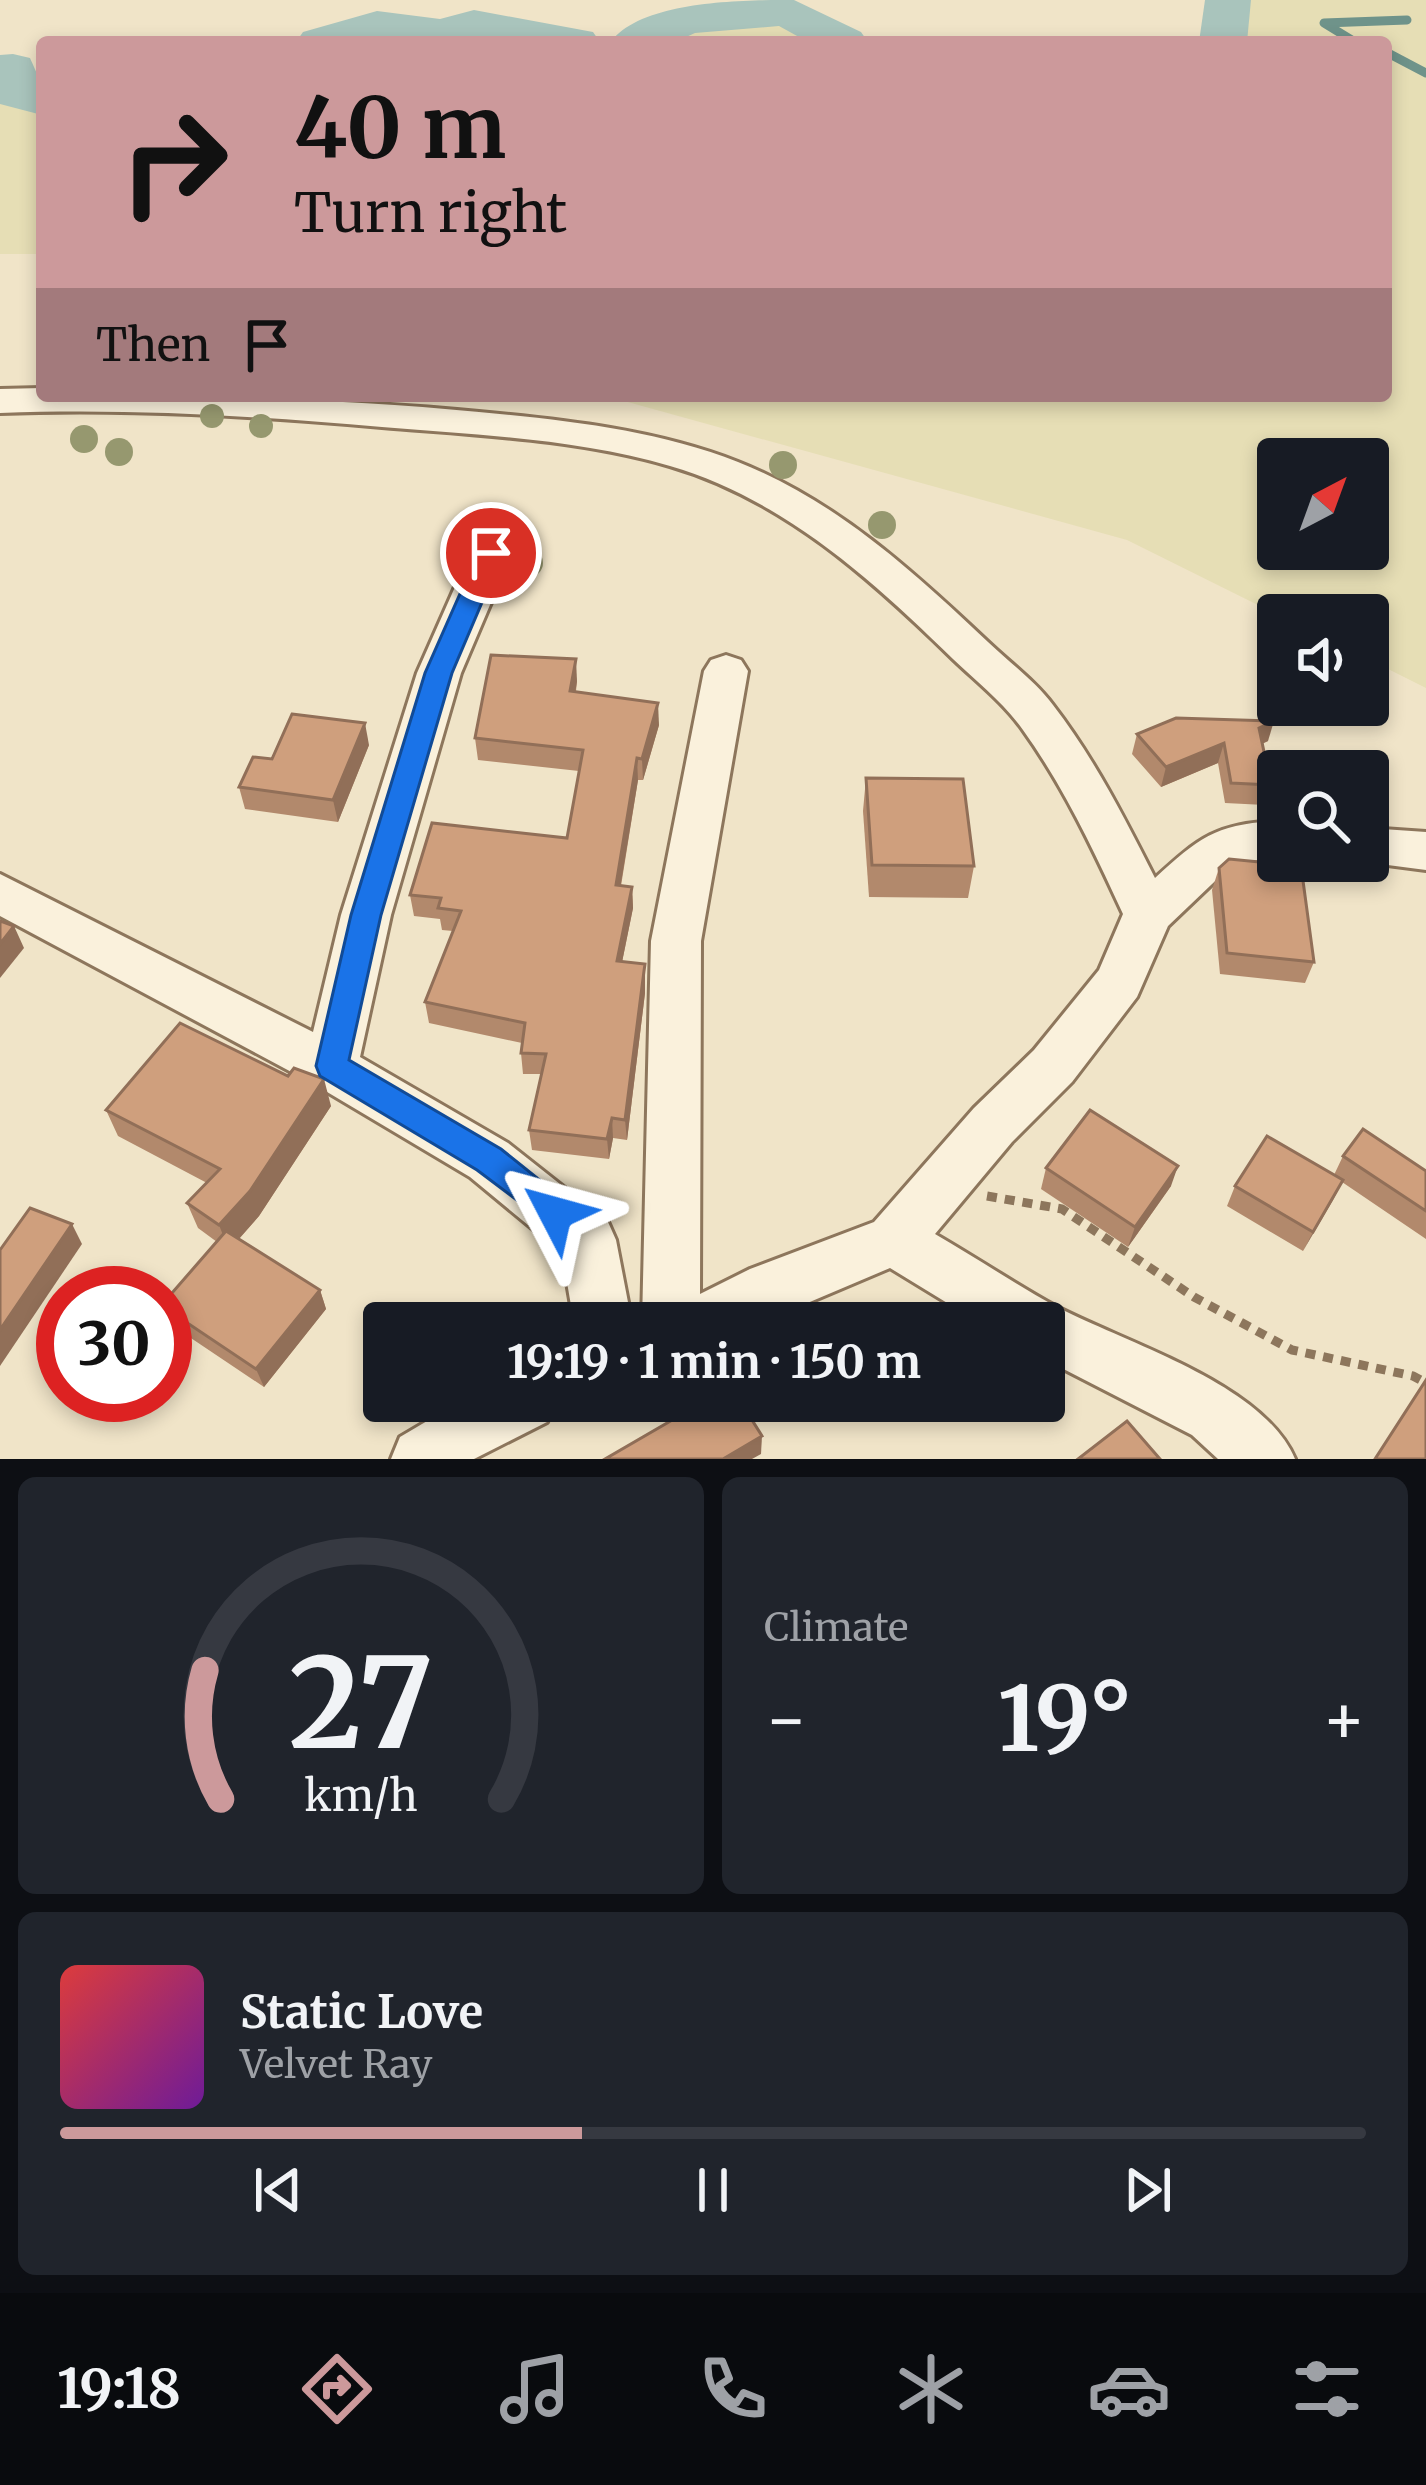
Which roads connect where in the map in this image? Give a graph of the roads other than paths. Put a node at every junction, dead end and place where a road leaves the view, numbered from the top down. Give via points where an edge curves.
1 (0, 401) edge
2 (36, 401) edge
3 (85, 402) edge
4 (491, 553) dead end
5 (727, 671) dead end
6 (1257, 840) edge
7 (1389, 848) edge
8 (1426, 851) edge
9 (0, 893) edge
10 (1148, 914) junction
11 (332, 1066) junction
12 (894, 1240) junction
13 (599, 1302) edge
14 (671, 1302) edge
15 (743, 1302) edge
16 (997, 1302) edge
17 (1065, 1340) edge
18 (484, 1422) edge
19 (422, 1459) edge
20 (1264, 1459) edge

1 - 2 street
3 - 10 street via 254,404 558,433 735,476 803,509 906,588 1034,712 1099,810
4 - 11 street via 439,673 366,915
5 - 14 street via 676,941
6 - 10 street via 1216,851
7 - 8 street
9 - 11 street
10 - 12 street via 1118,982 1053,1066
11 - 13 street via 489,1160 589,1240
12 - 15 street
12 - 16 street
17 - 20 street via 1213,1414
18 - 19 street

